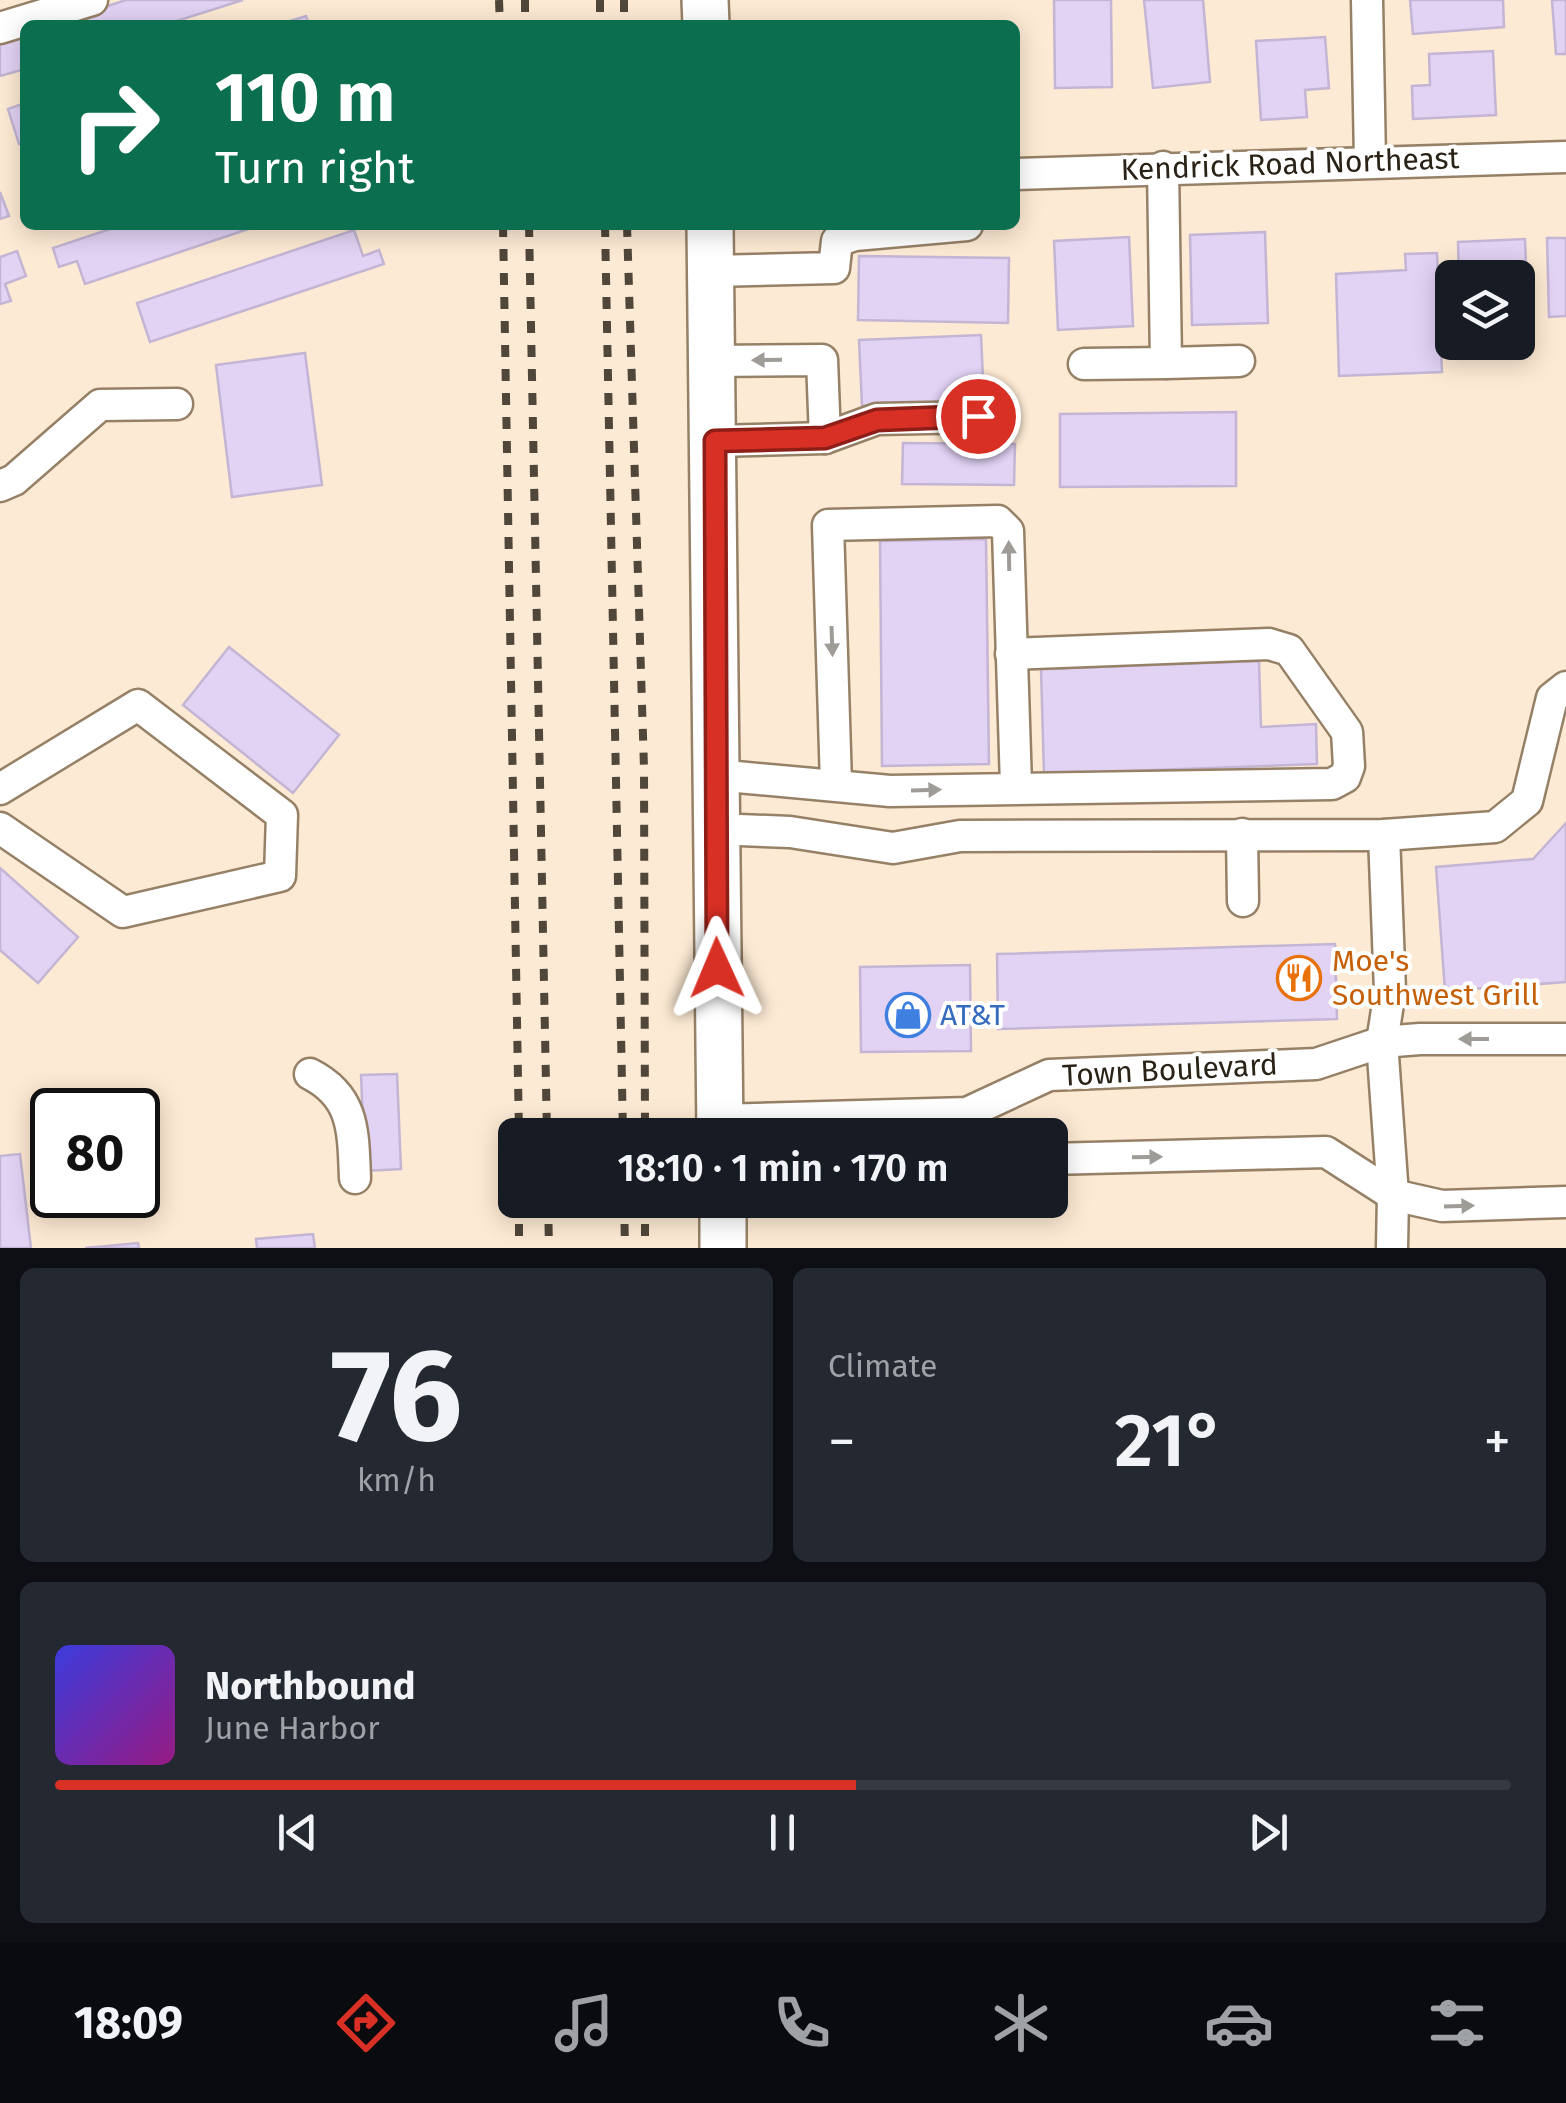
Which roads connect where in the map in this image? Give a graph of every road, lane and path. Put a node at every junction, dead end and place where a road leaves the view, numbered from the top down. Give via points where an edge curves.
1 (92, 0) edge
2 (1367, 0) edge
3 (26, 20) edge
4 (1566, 157) edge
5 (1370, 161) junction
6 (1162, 166) junction
7 (1020, 174) edge
8 (710, 230) edge
9 (910, 230) edge
10 (711, 272) junction
11 (712, 361) junction
12 (1239, 361) dead end
13 (1084, 364) dead end
14 (1166, 364) junction
15 (177, 404) dead end
16 (978, 416) dead end
17 (825, 438) junction
18 (715, 441) junction
19 (0, 486) edge
20 (1011, 654) junction
21 (1566, 687) edge
22 (716, 775) junction
23 (836, 784) junction
24 (1016, 786) junction
25 (0, 789) edge
26 (0, 828) edge
27 (715, 828) junction
28 (1242, 834) junction
29 (1384, 835) junction
30 (1243, 901) dead end
31 (1566, 1039) edge
32 (1382, 1042) junction
33 (310, 1074) dead end
34 (720, 1118) edge
35 (890, 1118) edge
36 (1068, 1159) edge
37 (355, 1178) dead end
38 (1393, 1195) junction
39 (1566, 1202) edge
40 (723, 1218) edge
41 (723, 1248) edge
42 (1392, 1248) edge

1 - 3 street
2 - 5 street
4 - 5 street, Kendrick Road Northeast
5 - 6 street, Kendrick Road Northeast
6 - 7 street, Kendrick Road Northeast
6 - 14 street
8 - 10 highway
9 - 10 street via 837,242 834,268
10 - 11 highway
17 -> 11 street via 822,360
11 - 18 highway
12 - 14 street
13 - 14 street
15 - 19 street via 100,405
16 - 17 street via 877,420
17 - 18 street
18 - 22 highway
20 -> 23 street via 1008,532 998,522 828,525
20 - 24 street
20 - 24 street via 1270,644 1289,650 1347,732 1349,766 1332,784
21 - 29 street via 1552,698 1526,801 1495,826
22 - 23 street
22 - 27 highway
23 -> 24 street via 890,791
25 - 26 street via 138,705 282,815 280,876 123,912
27 - 28 street via 893,848 960,836
27 - 34 highway
28 - 29 street
28 - 30 street
29 - 32 street via 1390,992
31 -> 32 street, Town Boulevard
32 - 35 street, Town Boulevard via 1316,1064 1049,1075 966,1114
32 - 38 street
33 - 37 street via 334,1086 348,1110
36 -> 38 street via 1326,1152
38 -> 39 street via 1442,1206
38 - 42 street
40 - 41 highway

